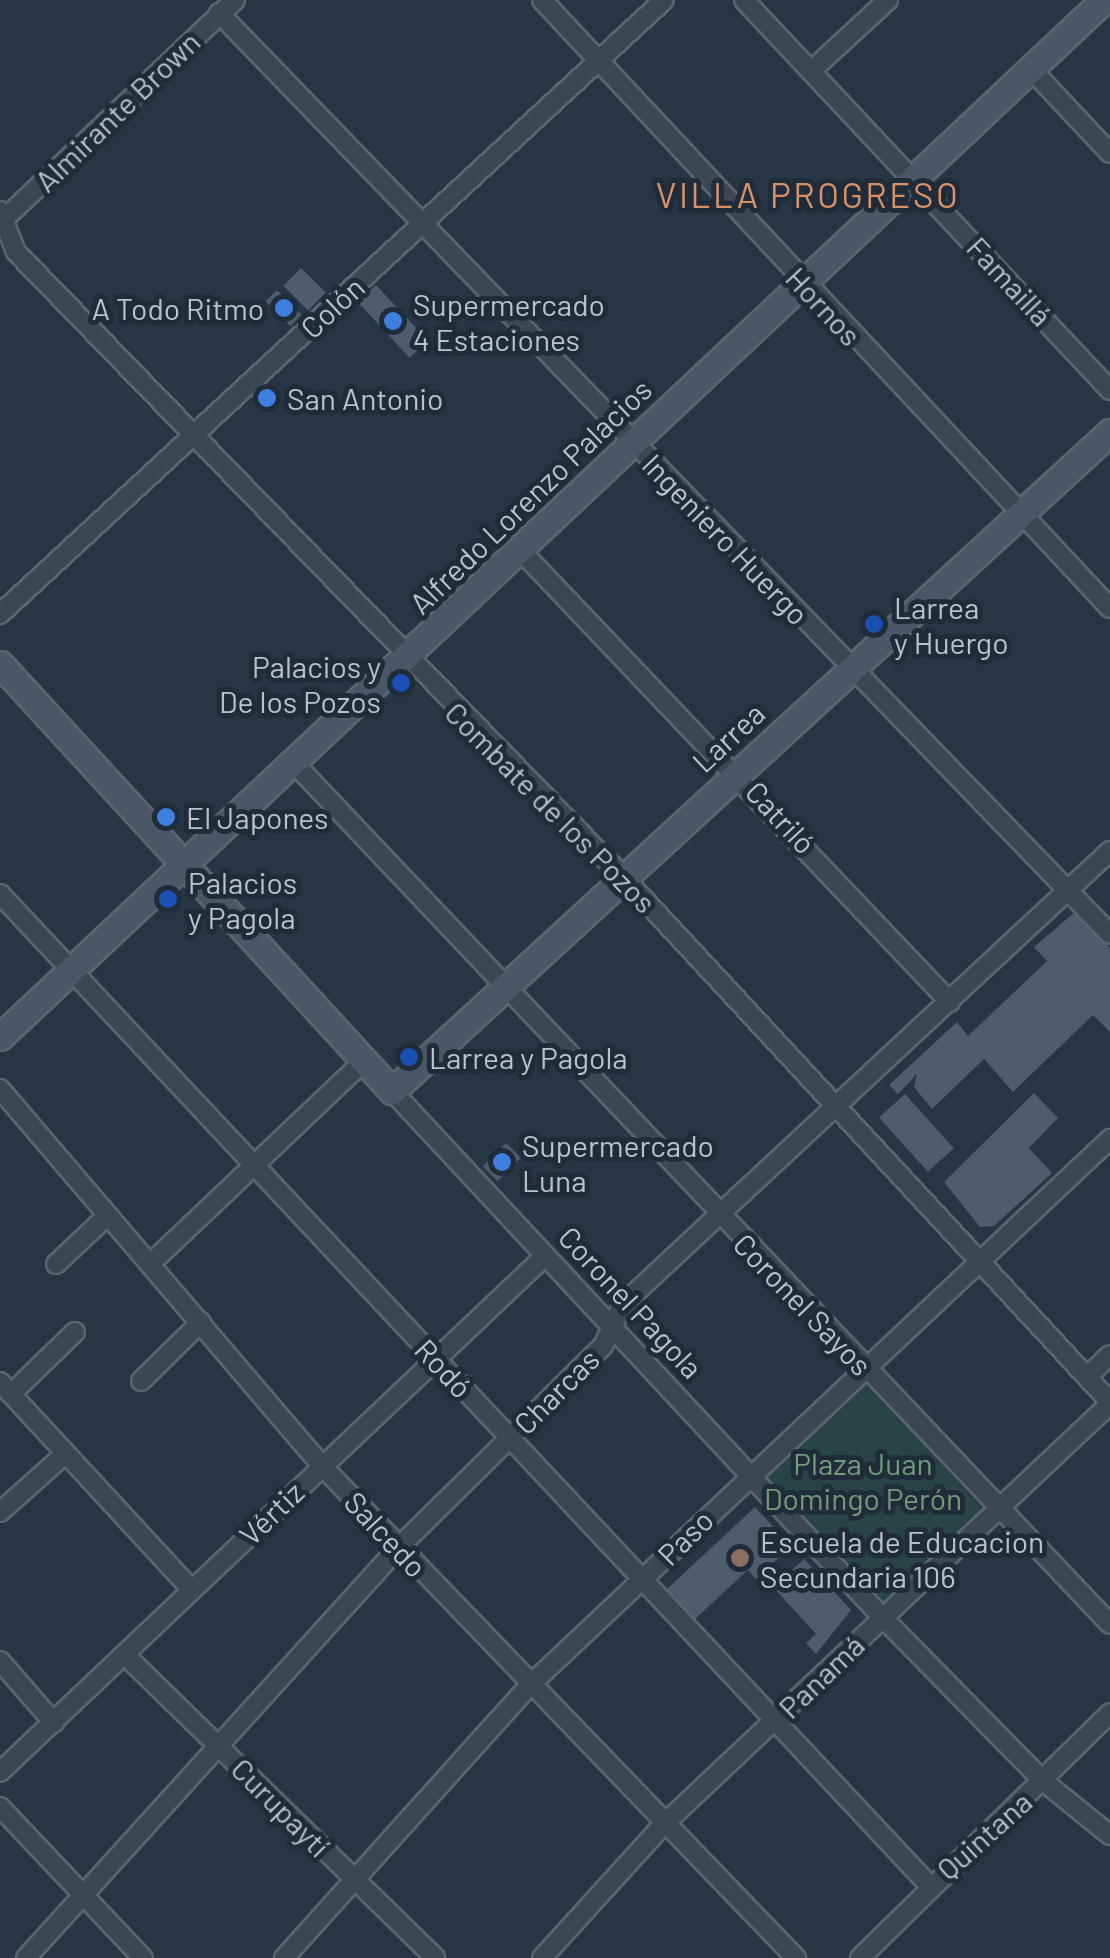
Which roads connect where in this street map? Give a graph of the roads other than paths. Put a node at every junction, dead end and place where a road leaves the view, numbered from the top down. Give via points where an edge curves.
1 (234, 0) edge
2 (542, 0) edge
3 (664, 0) edge
4 (744, 0) edge
5 (888, 0) edge
6 (1104, 0) edge
7 (220, 13) junction
8 (598, 61) junction
9 (1031, 70) junction
10 (812, 71) junction
11 (1110, 153) edge
12 (914, 177) junction
13 (1, 218) edge
14 (422, 225) junction
15 (802, 284) junction
16 (1110, 390) edge
17 (1110, 432) edge
18 (192, 436) junction
19 (632, 443) junction
20 (1022, 513) junction
21 (522, 552) junction
22 (1110, 608) edge
23 (0, 614) edge
24 (405, 661) junction
25 (0, 664) edge
26 (851, 667) junction
27 (294, 763) junction
28 (738, 770) junction
29 (1110, 851) edge
30 (180, 868) junction
31 (626, 880) junction
32 (1067, 891) junction
33 (0, 894) edge
34 (1110, 934) edge
35 (72, 971) junction
36 (503, 989) junction
37 (950, 1002) junction
38 (0, 1037) edge
39 (364, 1061) junction
40 (0, 1089) edge
41 (392, 1091) junction
42 (837, 1108) junction
43 (1110, 1139) edge
44 (255, 1162) junction
45 (107, 1216) junction
46 (718, 1217) junction
47 (544, 1257) junction
48 (982, 1259) junction
49 (56, 1264) dead end
50 (150, 1264) junction
51 (201, 1322) junction
52 (612, 1326) junction
53 (74, 1332) dead end
54 (1110, 1356) edge
55 (436, 1360) junction
56 (865, 1366) junction
57 (1088, 1376) junction
58 (141, 1381) dead end
59 (6, 1388) edge
60 (1110, 1403) edge
61 (508, 1439) junction
62 (65, 1454) junction
63 (321, 1465) junction
64 (748, 1476) junction
65 (994, 1510) junction
66 (0, 1512) edge
67 (398, 1548) junction
68 (638, 1583) junction
69 (192, 1589) junction
70 (882, 1617) junction
71 (1110, 1624) edge
72 (126, 1656) junction
73 (0, 1661) edge
74 (530, 1685) junction
75 (1110, 1713) edge
76 (54, 1723) junction
77 (771, 1724) junction
78 (216, 1743) junction
79 (0, 1772) edge
80 (1043, 1782) junction
81 (0, 1807) edge
82 (662, 1826) junction
83 (1110, 1835) edge
84 (354, 1879) junction
85 (930, 1885) junction
86 (85, 1896) junction
87 (26, 1958) edge
88 (142, 1958) edge
89 (284, 1958) edge
90 (435, 1958) edge
91 (542, 1958) edge
92 (796, 1958) edge
93 (860, 1958) edge

1 - 7 street, Almirante Brown
2 - 8 street, Hornos
3 - 8 street, Colón
4 - 10 street, Famaillá
5 - 10 street
6 - 9 street, Alfredo Lorenzo Palacios
7 - 13 street, Almirante Brown
7 - 14 street, Ingeniero Huergo
8 - 14 street, Colón
8 - 15 street, Hornos
9 - 11 street
9 - 12 street, Alfredo Lorenzo Palacios
10 - 12 street, Famaillá
12 - 15 street, Alfredo Lorenzo Palacios
12 - 16 street, Famaillá
13 - 18 street, Combate de los Pozos via 16,252
14 - 18 street, Colón
14 - 19 street, Ingeniero Huergo
15 - 19 street, Alfredo Lorenzo Palacios
15 - 20 street, Hornos
17 - 20 street, Larrea
18 - 23 street, Colón
18 - 24 street, Combate de los Pozos
19 - 21 street, Alfredo Lorenzo Palacios
19 - 26 street, Ingeniero Huergo
20 - 22 street, Hornos
20 - 26 street, Larrea
21 - 24 street, Alfredo Lorenzo Palacios
21 - 28 street, Catriló
24 - 27 street, Alfredo Lorenzo Palacios
24 - 31 street, Combate de los Pozos
25 - 30 street, Coronel Pagola
26 - 28 street, Larrea
26 - 32 street, Ingeniero Huergo
27 - 30 street, Alfredo Lorenzo Palacios
27 - 36 street, Coronel Sayos
28 - 31 street, Larrea
28 - 37 street, Catriló
29 - 32 street, Charcas
30 - 35 street, Alfredo Lorenzo Palacios
30 - 39 street, Coronel Pagola
31 - 36 street, Larrea
31 - 42 street, Combate de los Pozos
32 - 34 street, Ingeniero Huergo
32 - 37 street, Charcas
33 - 35 street, Rodó
35 - 38 street, Alfredo Lorenzo Palacios
35 - 44 street, Rodó
36 - 41 street, Larrea
36 - 46 street, Coronel Sayos
37 - 42 street, Charcas
39 - 41 street, Coronel Pagola
39 - 44 street
40 - 45 street, Salcedo
41 - 47 street, Coronel Pagola
42 - 46 street, Charcas
42 - 48 street, Combate de los Pozos
43 - 48 street, Paso
44 - 50 street
44 - 55 street, Rodó
45 - 49 street
45 - 50 street, Salcedo
46 - 52 street, Charcas via 623,1304
46 - 56 street, Coronel Sayos
47 - 52 street, Coronel Pagola
47 - 55 street, Vértiz
48 - 56 street, Paso
48 - 57 street, Combate de los Pozos
50 - 51 street, Salcedo
51 - 58 street
51 - 63 street, Salcedo
52 - 61 street, Charcas
52 - 64 street, Coronel Pagola
53 - 59 street
54 - 57 street
55 - 61 street, Rodó
55 - 63 street, Vértiz
56 - 64 street, Paso
56 - 65 street, Coronel Sayos
57 - 60 street, Combate de los Pozos
59 - 62 street
60 - 65 street, Panamá
61 - 67 street, Charcas
61 - 68 street, Rodó
62 - 66 street
62 - 69 street
63 - 67 street, Salcedo
63 - 69 street, Vértiz
64 - 68 street, Paso
64 - 70 street, Coronel Pagola
65 - 70 street, Panamá
65 - 71 street, Coronel Sayos
67 - 74 street, Salcedo
67 - 78 street, Charcas
68 - 74 street, Paso
68 - 77 street, Rodó
69 - 72 street, Vértiz
70 - 77 street, Panamá
70 - 80 street, Coronel Pagola
72 - 76 street, Vértiz
72 - 78 street, Curupaytí
73 - 76 street
74 - 82 street, Salcedo
74 - 84 street, Paso
75 - 80 street, Quintana
76 - 79 street, Vértiz
77 - 82 street, Panamá
77 - 85 street, Rodó
78 - 84 street, Curupaytí
78 - 86 street, Charcas
80 - 83 street, Coronel Pagola
80 - 85 street, Quintana
81 - 86 street
82 - 91 street, Panamá
82 - 92 street, Salcedo
84 - 89 street, Paso
84 - 90 street, Curupaytí
85 - 93 street, Quintana
86 - 87 street, Charcas
86 - 88 street

